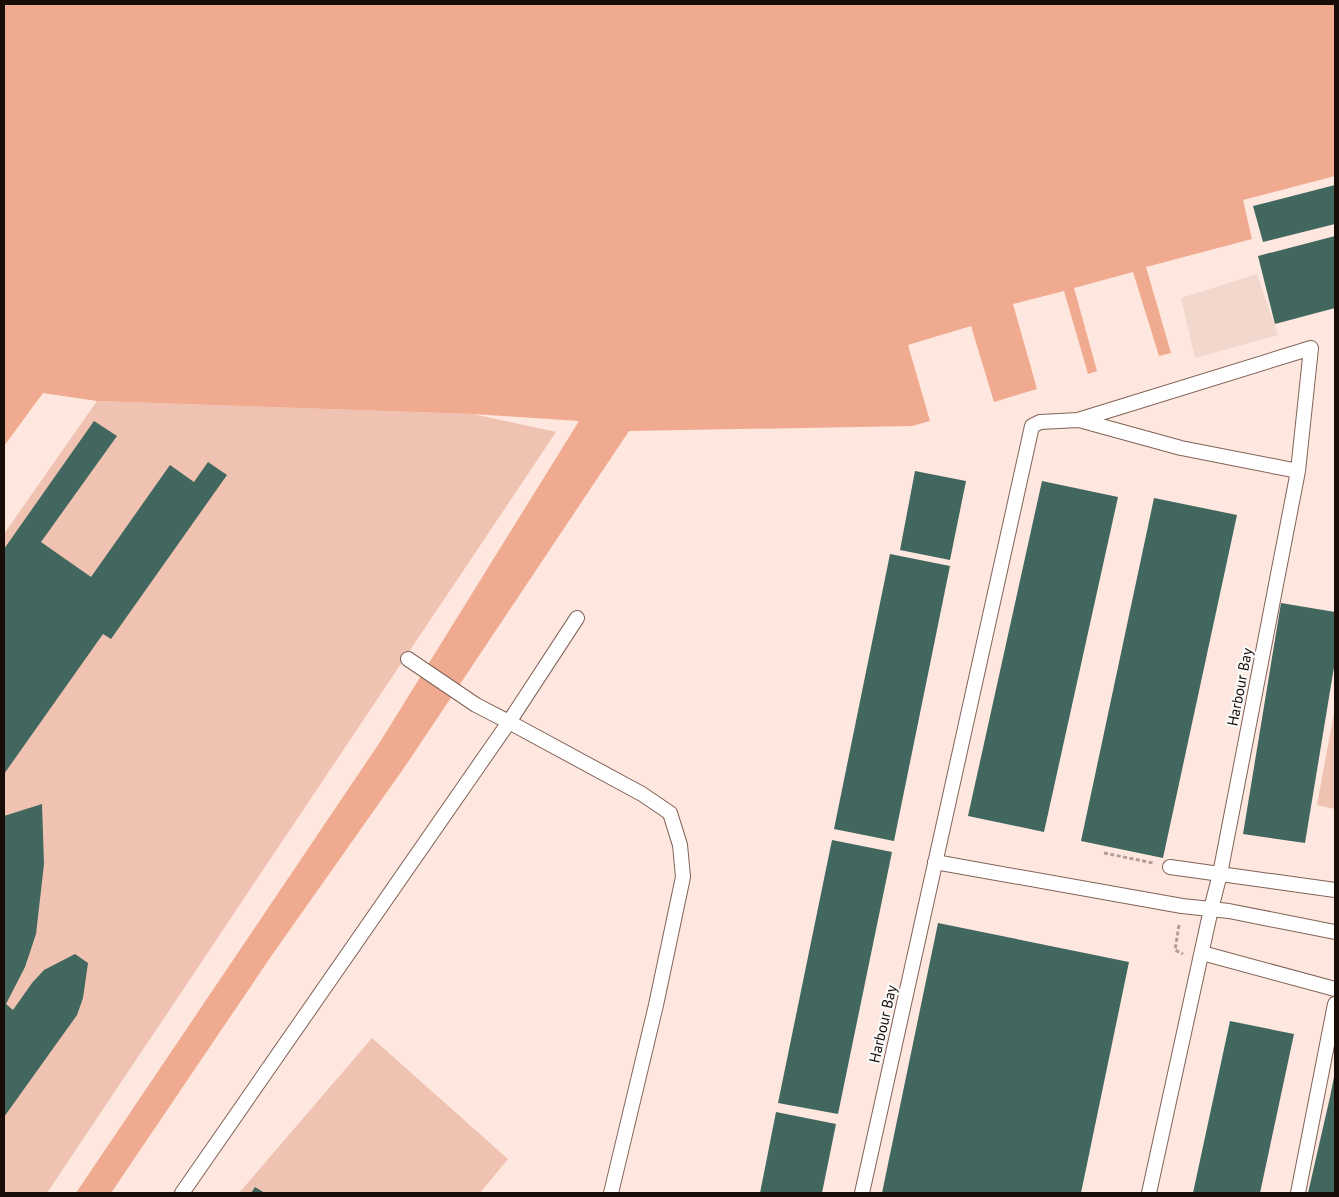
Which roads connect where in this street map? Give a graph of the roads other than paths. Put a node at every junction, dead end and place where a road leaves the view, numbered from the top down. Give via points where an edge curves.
1 (1078, 420) junction
2 (1298, 470) junction
3 (577, 618) dead end
4 (413, 662) dead end
5 (509, 722) junction
6 (935, 862) junction
7 (1170, 867) road end
8 (1220, 874) junction
9 (1335, 890) edge
10 (1211, 909) junction
11 (1335, 932) edge
12 (1202, 953) junction
13 (1335, 989) edge
14 (1335, 1004) edge
15 (182, 1193) edge
16 (611, 1193) edge
17 (862, 1193) edge
18 (1149, 1193) edge
19 (1298, 1193) edge

1 - 2 lane via 1181,448
1 - 2 lane, Harbour Bay via 1311,348
1 - 6 lane, Harbour Bay via 1040,422 1030,431
2 - 8 lane, Harbour Bay
3 - 5 lane
4 - 5 lane via 469,700
5 - 15 lane
5 - 16 lane via 642,794 670,813 680,845 683,877
6 - 10 lane
6 - 17 lane, Harbour Bay
7 - 8 lane
8 - 9 lane
8 - 10 lane, Harbour Bay
10 - 11 lane
10 - 12 lane, Harbour Bay
12 - 13 lane
12 - 18 lane, Harbour Bay
14 - 19 lane

